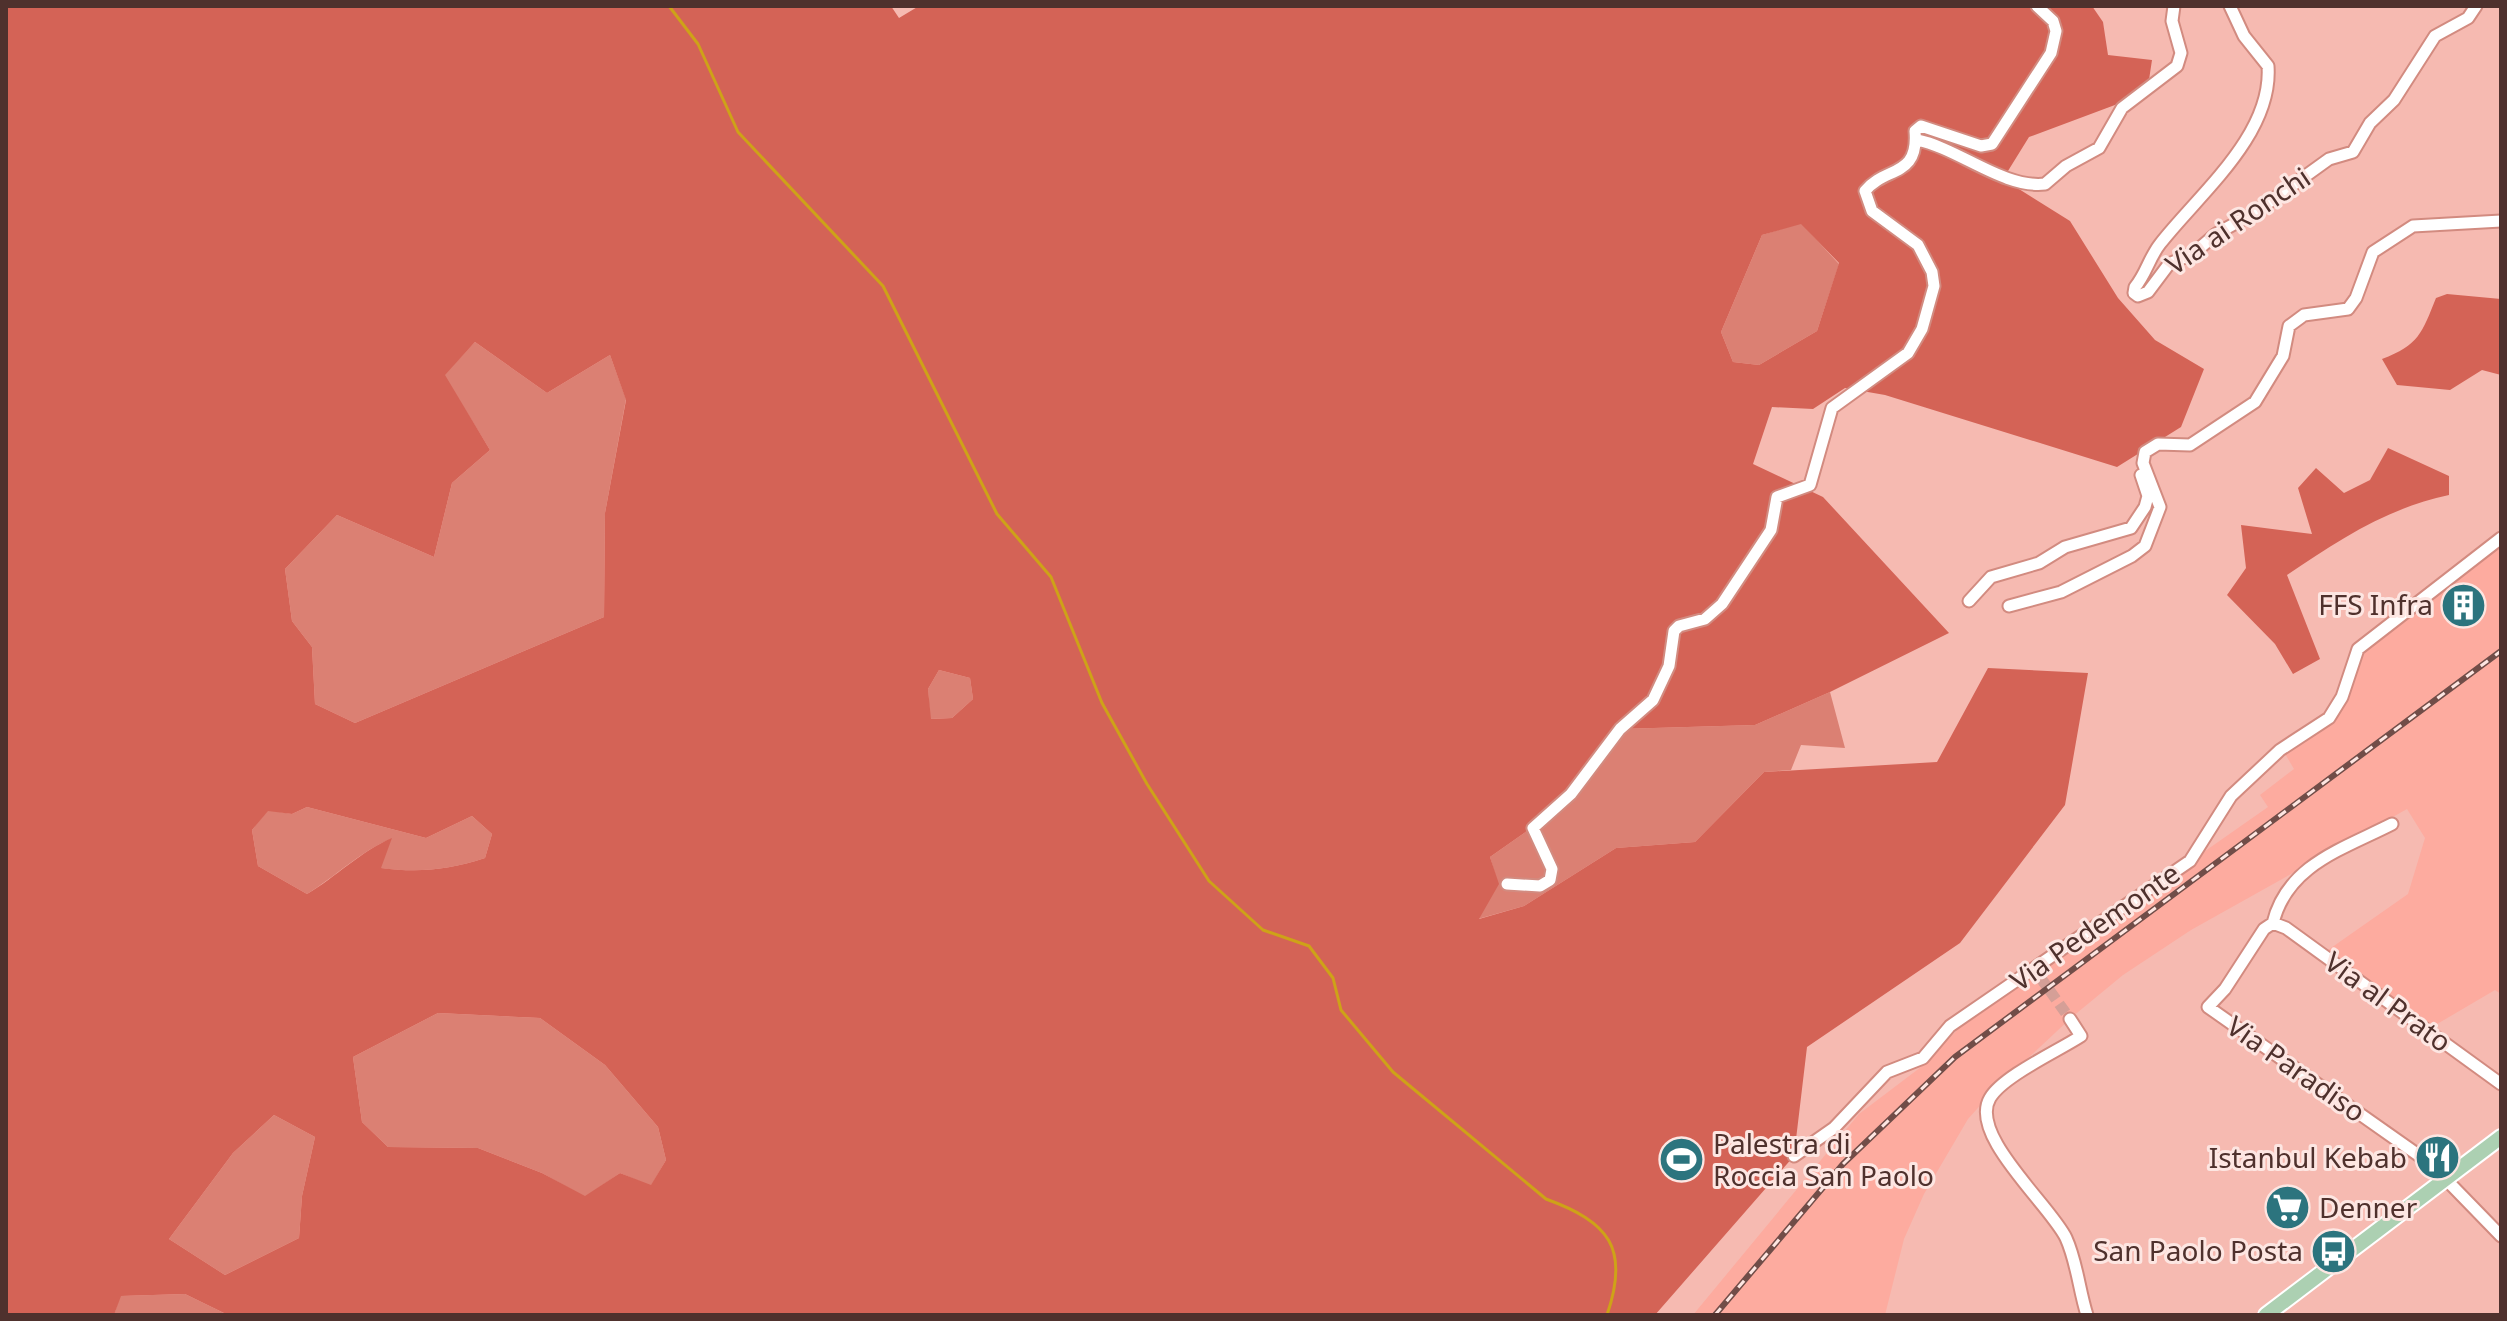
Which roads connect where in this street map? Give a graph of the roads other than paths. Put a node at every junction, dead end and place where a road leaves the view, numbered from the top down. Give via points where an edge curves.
1 (2037, 6) edge
2 (2174, 6) edge
3 (2230, 6) edge
4 (2476, 6) edge
5 (1917, 140) junction
6 (2501, 221) edge
7 (2143, 457) junction
8 (2501, 538) edge
9 (1969, 601) dead end
10 (2009, 606) dead end
11 (2392, 824) dead end
12 (1507, 884) dead end
13 (2273, 923) junction
14 (2070, 1019) dead end
15 (2501, 1084) edge
16 (2501, 1137) edge
17 (1794, 1156) dead end
18 (2445, 1179) junction
19 (2501, 1236) edge
20 (2270, 1314) edge
21 (2087, 1315) edge

1 - 5 street via 2053,21 2054,43 1995,141 1981,146 1925,126 1917,127
2 - 5 street via 2172,21 2181,53 2177,66 2122,108 2099,148 2045,184 1980,167 1945,147
3 - 4 street, Via ai Ronchi via 2244,36 2267,63 2259,109 2244,145 2158,247 2135,287 2138,296 2148,292 2169,264 2194,253 2329,159 2353,152 2435,36 2468,18
5 - 12 street via 1907,163 1868,187 1864,196 1872,211 1914,239 1934,276 1913,347 1888,371 1832,408 1813,481 1777,497 1771,530 1722,604 1710,616 1674,631 1669,666 1653,700 1620,729 1571,794 1534,826 1532,832 1552,869 1550,880 1540,886
6 - 7 street via 2450,227 2421,223 2381,245 2370,257 2348,309 2304,315 2289,326 2283,356 2255,402 2190,445 2158,444
7 - 9 street via 2137,467 2148,496 2131,528 1991,577
7 - 10 street via 2160,507 2145,546 2061,592
8 - 17 street, Via Pedemonte via 2358,649 2329,718 2280,750 2231,796 2190,861 2036,973 1950,1026 1923,1058 1887,1072 1834,1128
11 - 13 street, Via Paradiso via 2294,879
13 - 15 street, Via al Prato
13 - 18 street, Via Paradiso via 2208,1007
14 - 21 street via 2081,1036 2002,1085 1986,1106 2000,1152 2066,1237
16 - 18 main road
18 - 19 street, Via Paradiso
18 - 20 main road

